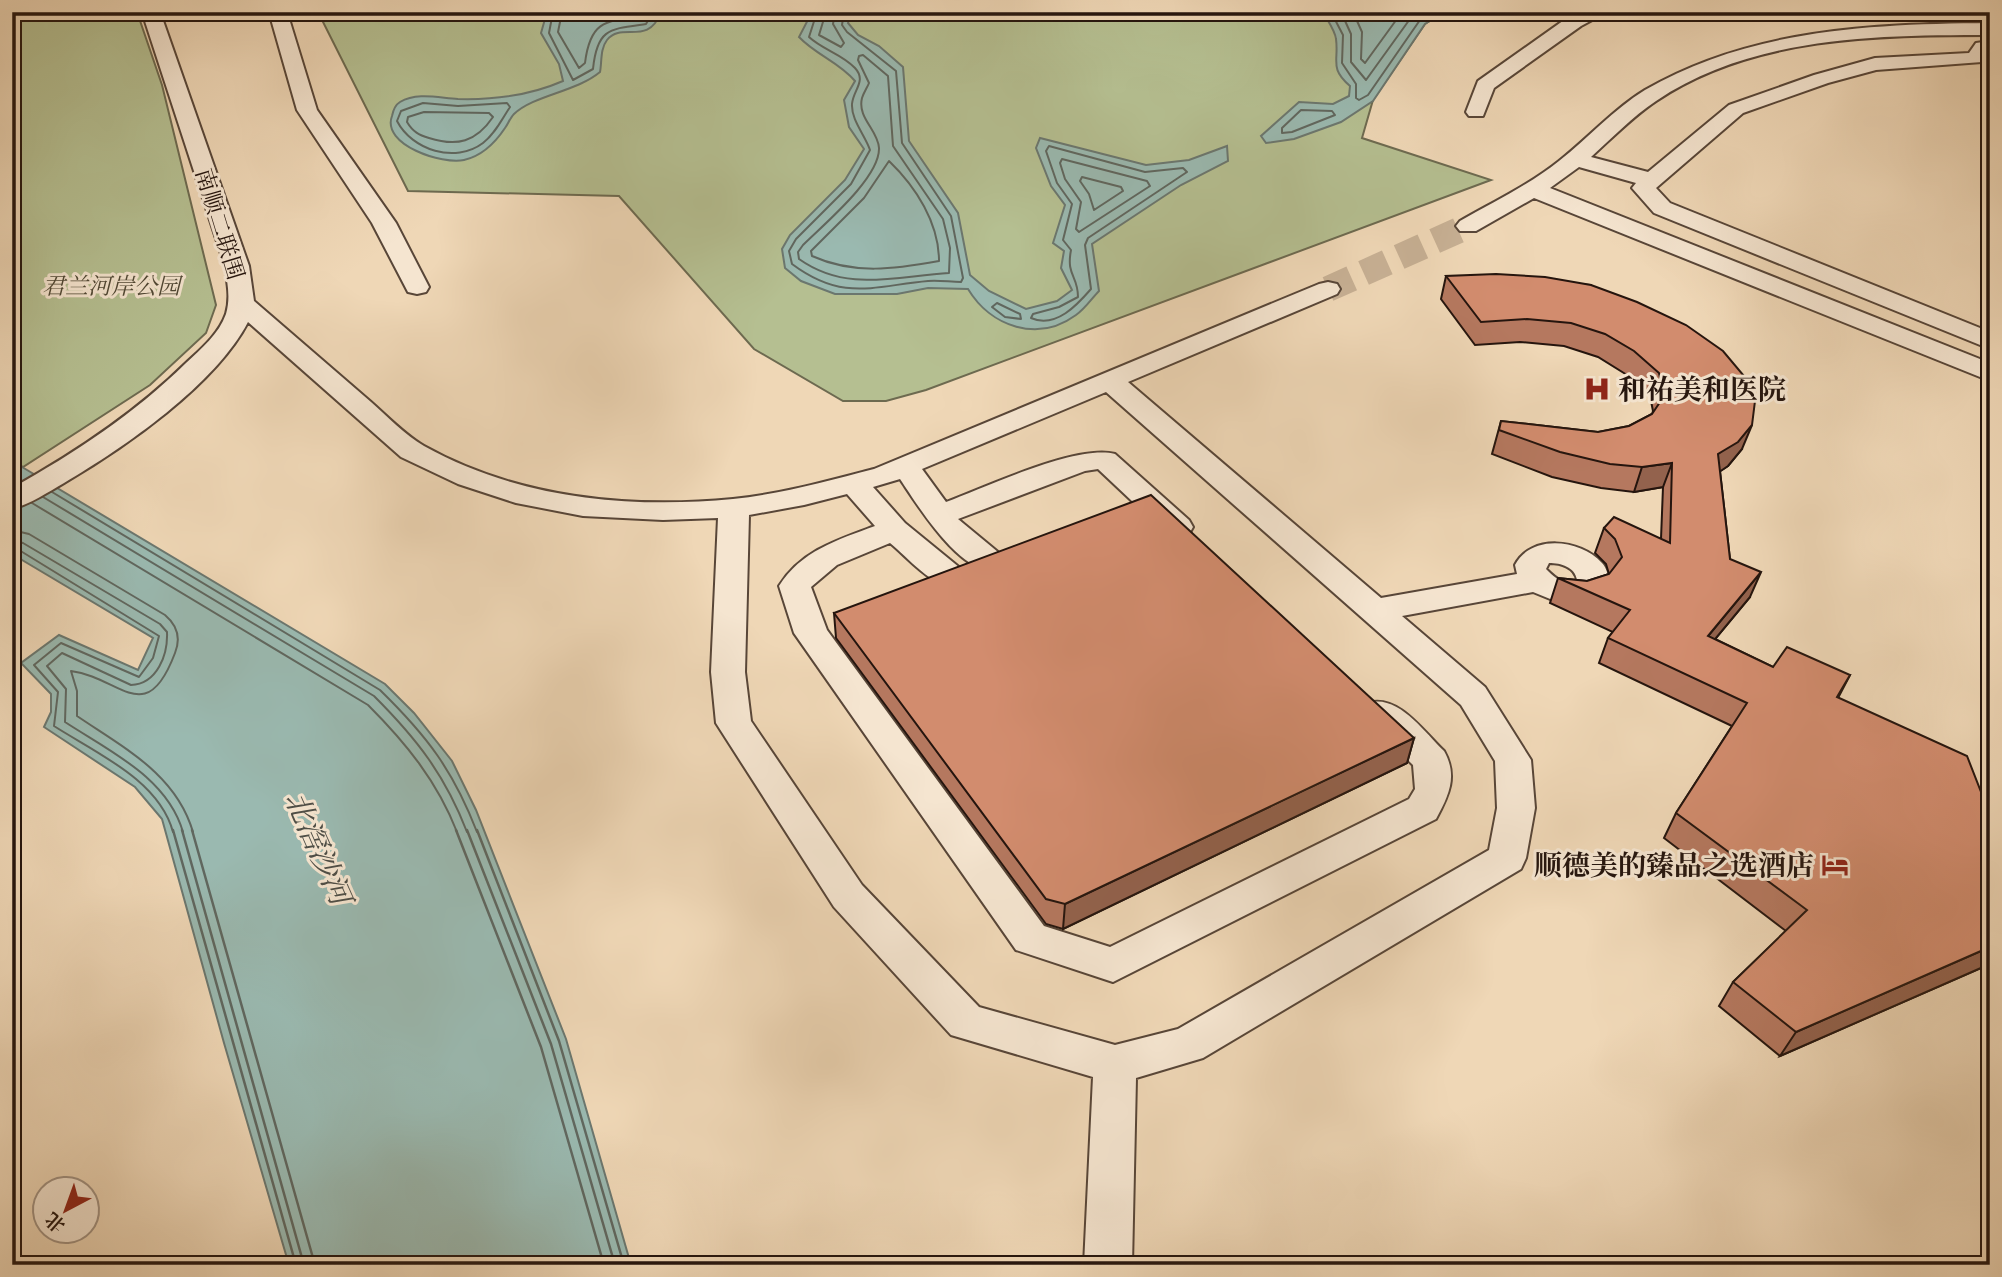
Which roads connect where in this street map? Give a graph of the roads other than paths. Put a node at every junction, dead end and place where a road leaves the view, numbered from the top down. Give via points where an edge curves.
1 (151, 12) edge
2 (278, 12) edge
3 (1598, 12) edge
4 (1990, 29) edge
5 (1990, 47) edge
6 (1476, 111) dead end
7 (1575, 159) junction
8 (1651, 180) junction
9 (1532, 190) junction
10 (1468, 226) tunnel mouth
11 (416, 287) dead end
12 (1328, 289) tunnel mouth
13 (242, 304) junction
14 (1990, 341) edge
15 (1990, 373) edge
16 (1109, 380) junction
17 (905, 466) junction
18 (854, 483) junction
19 (12, 500) edge
20 (734, 508) junction
21 (939, 514) junction
22 (894, 530) junction
23 (1195, 542) edge
24 (1537, 581) dead end
25 (1374, 610) junction
26 (1360, 693) edge
27 (1115, 1064) junction
28 (1108, 1265) edge

1 - 13 street, 南顺二联围 via 237,266
2 - 11 street via 307,110 384,223
3 - 6 street via 1574,22 1485,85
4 - 7 street via 1834,37 1756,52 1649,97
5 - 8 street via 1983,47 1975,58 1875,64 1736,109
7 - 8 street
7 - 9 street
8 - 14 street via 1643,188 1662,208
9 - 10 street
9 - 15 street
12 - 16 street
13 - 19 street, 南顺二联围 via 228,338 138,423
13 - 20 street via 411,451 468,478 527,497 583,506 663,511
16 - 17 street
16 - 25 street
17 - 18 street
17 - 21 street
18 - 20 street
18 - 22 street
20 - 27 street via 728,672 734,723 848,896 966,1022
21 - 22 street via 950,529 1005,559 941,584
21 - 23 street via 1080,463 1105,460 1142,509
22 - 26 street via 817,562 795,586 1030,938 1113,965 1423,809 1433,789 1432,760
24 - 25 street
25 - 27 street via 1473,696 1513,760 1517,808 1507,858 1188,1045
27 - 28 street

